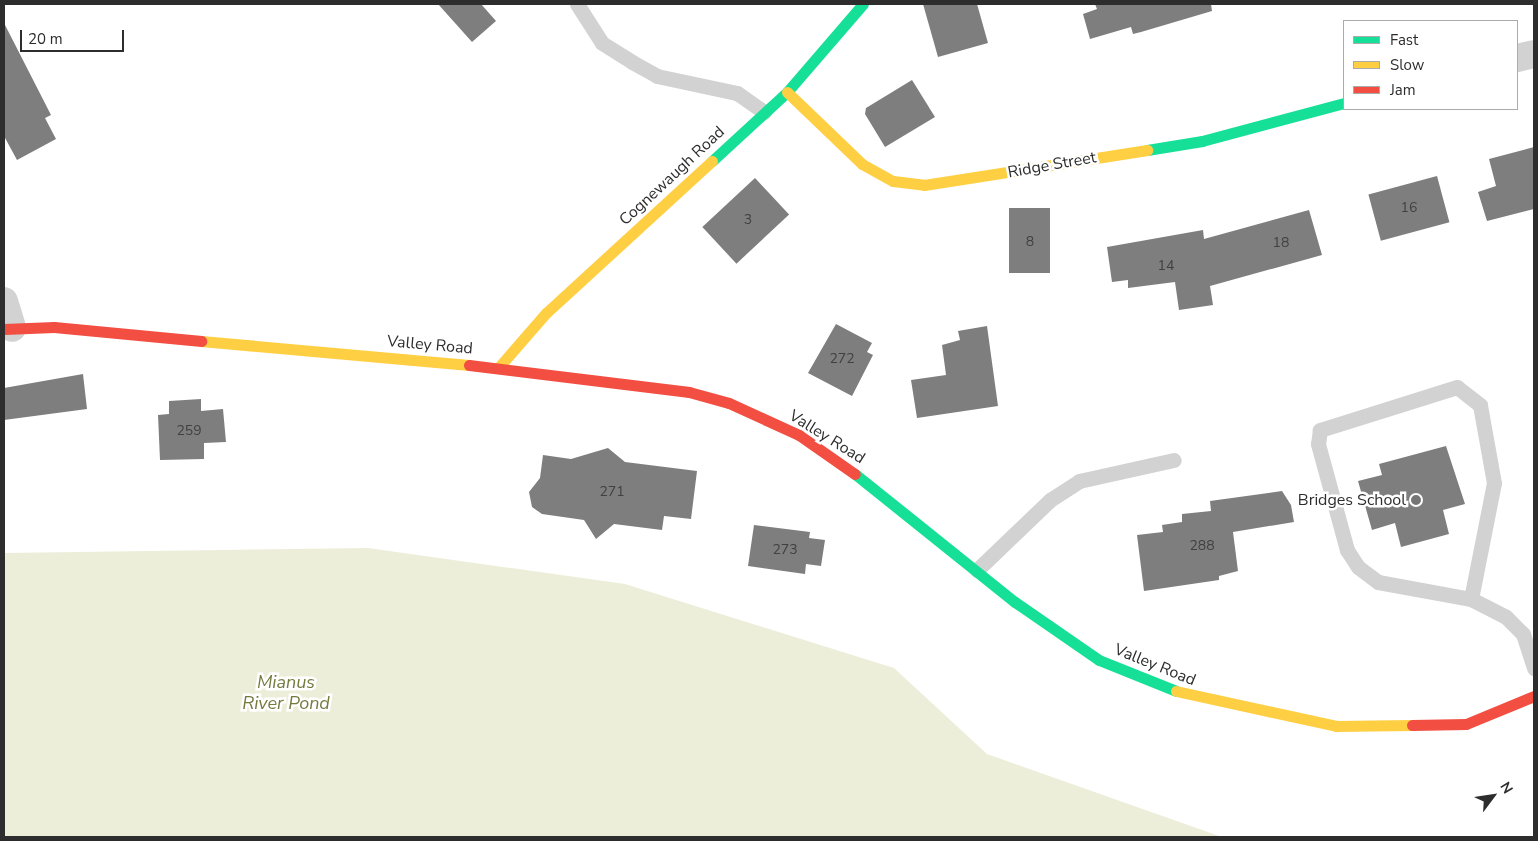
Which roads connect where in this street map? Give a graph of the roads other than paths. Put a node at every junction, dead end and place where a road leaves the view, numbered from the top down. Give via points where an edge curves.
1 (576, 4) edge
2 (863, 4) edge
3 (1534, 54) edge
4 (1518, 58) edge
5 (787, 92) junction
6 (1343, 103) edge
7 (764, 112) junction
8 (4, 300) edge
9 (8, 328) edge
10 (498, 368) junction
11 (1174, 460) dead end
12 (977, 570) junction
13 (1471, 599) junction
14 (1534, 668) edge
15 (1534, 696) edge

1 - 7 lane via 602,43 632,62 657,76 737,93
2 - 5 main road, Cognewaugh Road
3 - 4 street
5 - 6 main road, Ridge Street via 862,164 893,181 924,184 1202,141
5 - 7 main road, Cognewaugh Road
7 - 10 main road, Cognewaugh Road via 546,313
8 - 9 street
9 - 10 main road, Valley Road via 91,330
10 - 12 main road, Valley Road via 689,392 730,403 799,435 897,503
11 - 12 lane via 1079,481 1050,500
12 - 15 main road, Valley Road via 1015,602 1099,660 1192,698 1261,715 1336,726 1466,724
13 - 13 lane via 1378,582 1358,567 1347,550 1318,444 1320,430 1457,387 1480,405 1494,483
13 - 14 lane via 1506,617 1523,634

